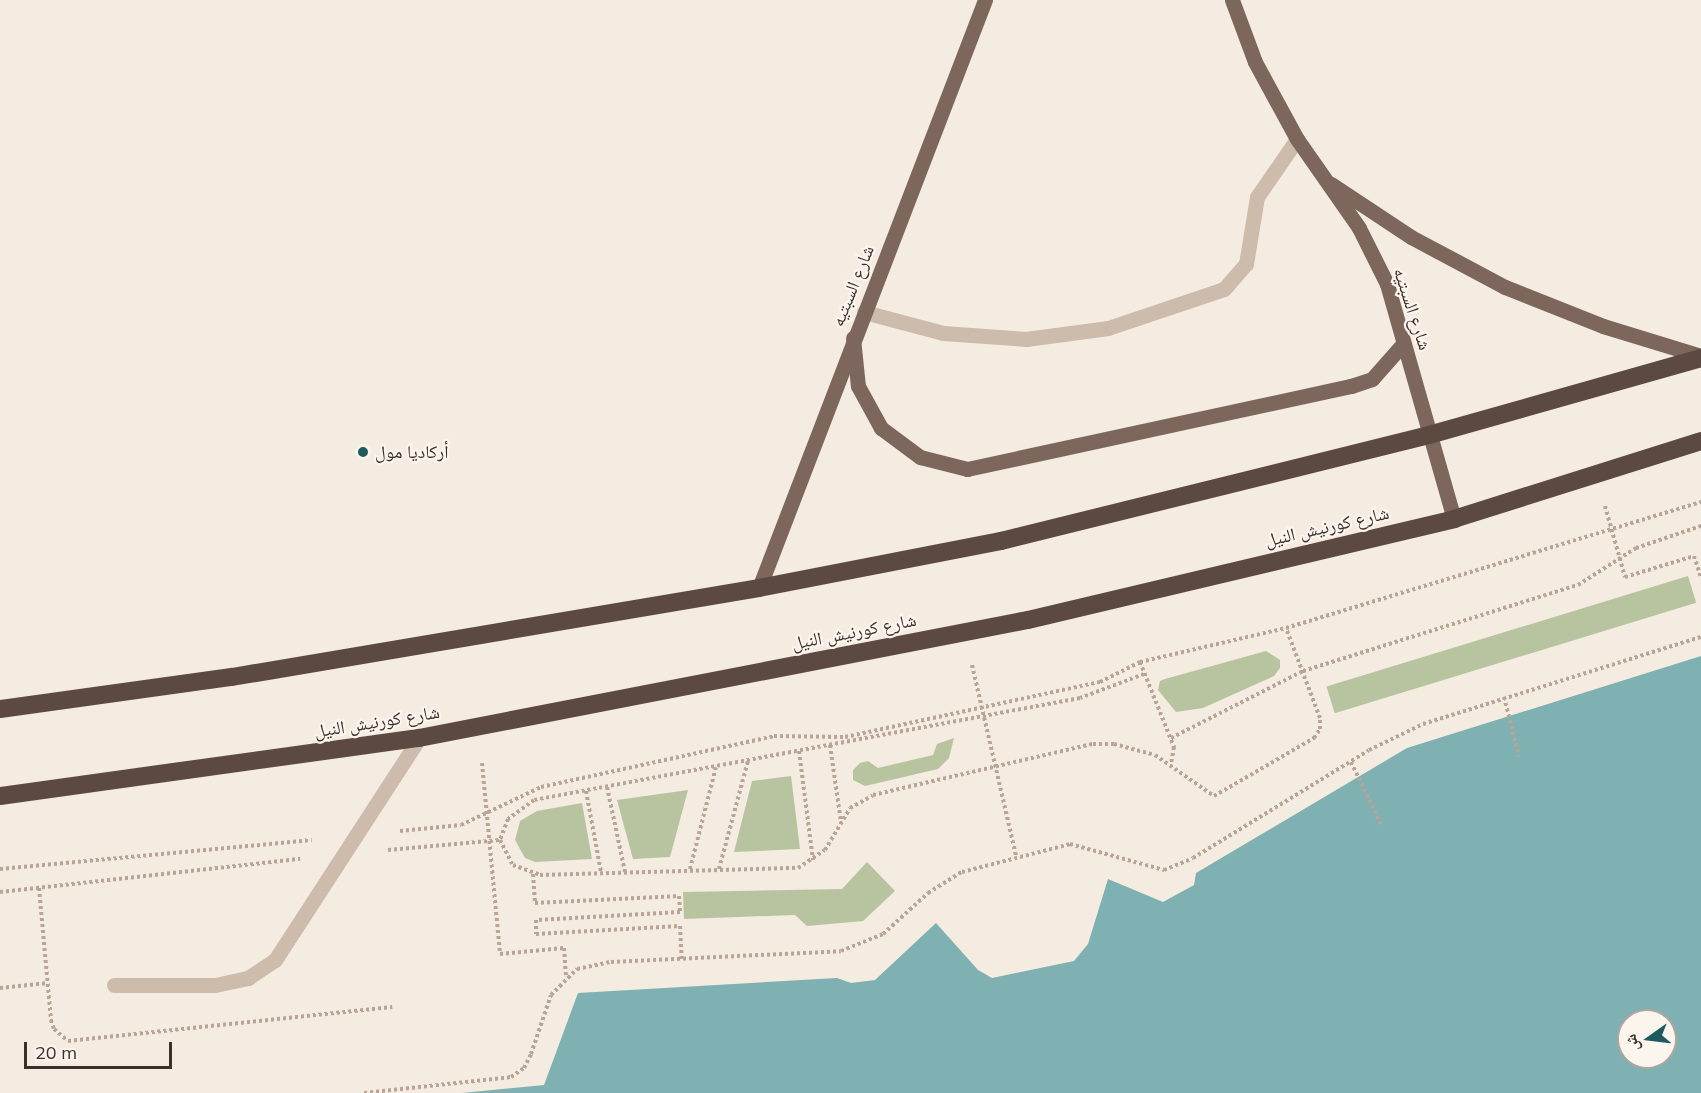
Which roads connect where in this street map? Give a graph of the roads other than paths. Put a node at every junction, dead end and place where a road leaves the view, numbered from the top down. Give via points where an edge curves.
1 (985, 0) edge
2 (1232, 0) edge
3 (1297, 139) junction
4 (1322, 178) junction
5 (864, 312) junction
6 (853, 338) junction
7 (1404, 344) junction
8 (1701, 357) edge
9 (1430, 435) junction
10 (1701, 441) edge
11 (1454, 519) junction
12 (759, 588) junction
13 (0, 709) edge
14 (420, 738) junction
15 (0, 796) edge
16 (114, 986) dead end

1 - 5 main road, شارع السبتيه
2 - 3 main road, شارع السبتيه via 1255,62
3 - 4 main road, شارع السبتيه
3 - 5 lane via 1257,197 1246,264 1224,289 1108,328 1026,339 943,333
4 - 7 main road, شارع السبتيه via 1359,228 1382,275
4 - 8 main road via 1411,237 1505,286 1603,326
5 - 6 main road, شارع السبتيه
6 - 7 main road via 858,386 882,428 920,457 967,469 1351,386 1372,379
6 - 12 main road, شارع السبتيه
7 - 9 main road, شارع السبتيه
8 - 9 highway
9 - 11 main road, شارع السبتيه
9 - 12 highway via 1001,541
10 - 11 highway, شارع كورنيش النيل
11 - 14 highway, شارع كورنيش النيل via 965,632
12 - 13 highway via 232,677
14 - 15 highway, شارع كورنيش النيل
14 - 16 lane via 285,948 262,970 248,978 215,985

